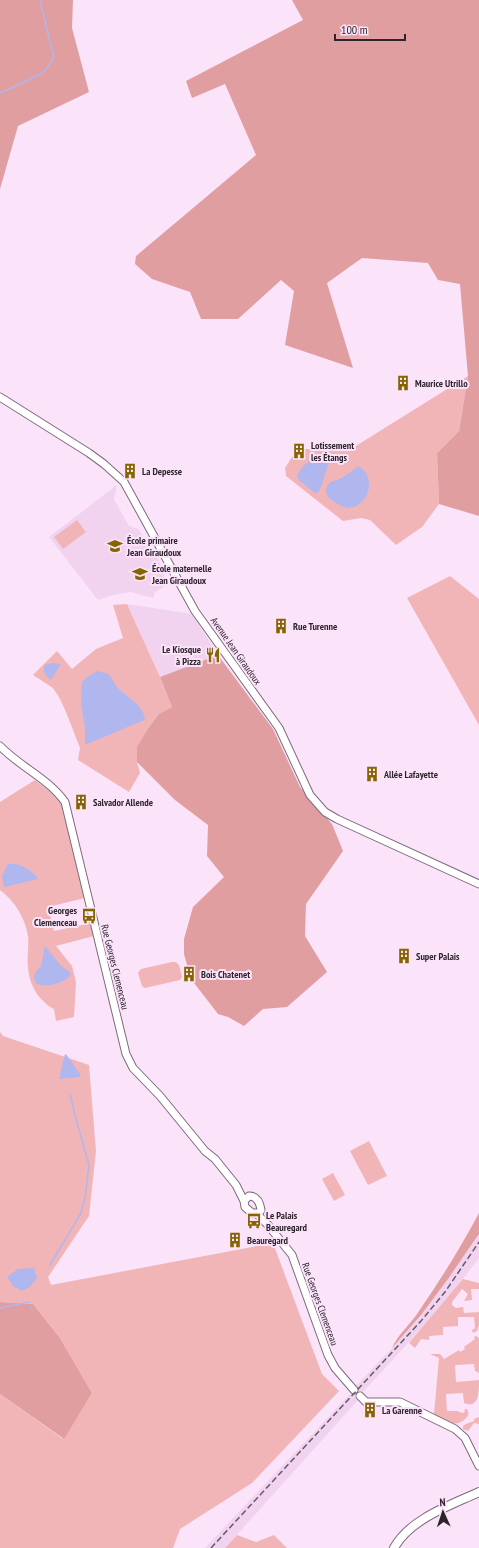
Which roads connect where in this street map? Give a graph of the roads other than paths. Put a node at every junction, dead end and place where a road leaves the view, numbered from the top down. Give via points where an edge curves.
1 (0, 397) edge
2 (0, 746) edge
3 (479, 884) edge
4 (247, 1198) junction
5 (258, 1212) junction
6 (354, 1390) dead end
7 (360, 1396) dead end
8 (479, 1466) edge
9 (479, 1492) edge
10 (394, 1548) edge

1 - 3 street, Avenue Jean Giraudoux via 89,453 124,482 186,596 279,728 310,795 325,812
2 - 4 street, Rue Georges Clemenceau via 9,756 26,766 59,794 65,802 125,1047 133,1068
4 - 5 street, Rue Georges Clemenceau via 255,1198 259,1202
4 - 5 street, Rue Georges Clemenceau via 244,1204 248,1210 252,1213
5 - 6 street, Rue Georges Clemenceau via 292,1255 328,1355 335,1368
7 - 8 street via 366,1402 400,1402 455,1429 465,1438
9 - 10 main road via 418,1522 406,1532

